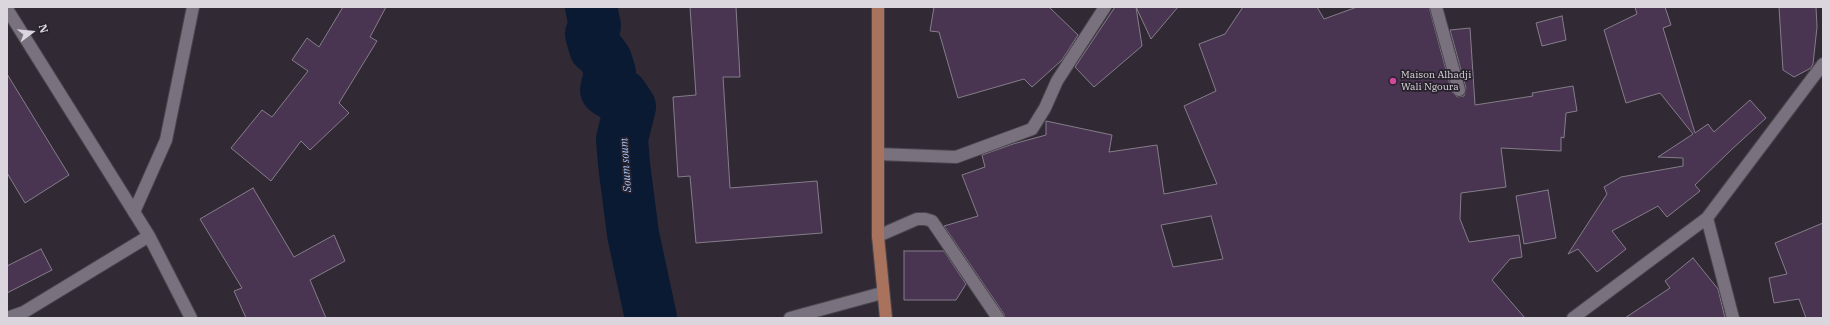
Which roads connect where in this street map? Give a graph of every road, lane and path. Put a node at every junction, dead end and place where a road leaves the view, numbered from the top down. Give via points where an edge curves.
1 (193, 7) edge
2 (878, 7) edge
3 (1105, 7) edge
4 (1436, 7) edge
5 (7, 9) edge
6 (1823, 64) edge
7 (1459, 90) dead end
8 (878, 154) junction
9 (134, 212) junction
10 (1707, 218) junction
11 (149, 236) junction
12 (878, 236) junction
13 (882, 292) junction
14 (7, 318) edge
15 (191, 318) edge
16 (790, 318) edge
17 (886, 318) edge
18 (998, 318) edge
19 (1573, 318) edge
20 (1733, 318) edge

1 - 9 street via 166,140
2 - 8 main road
3 - 8 street via 1057,81 1032,129 956,157
4 - 7 street
5 - 9 street
6 - 10 street
8 - 12 main road
9 - 11 street
10 - 19 street
10 - 20 street
11 - 14 street via 24,312
11 - 15 street
12 - 13 main road
12 - 18 street via 917,219 932,221
13 - 16 street
13 - 17 main road

